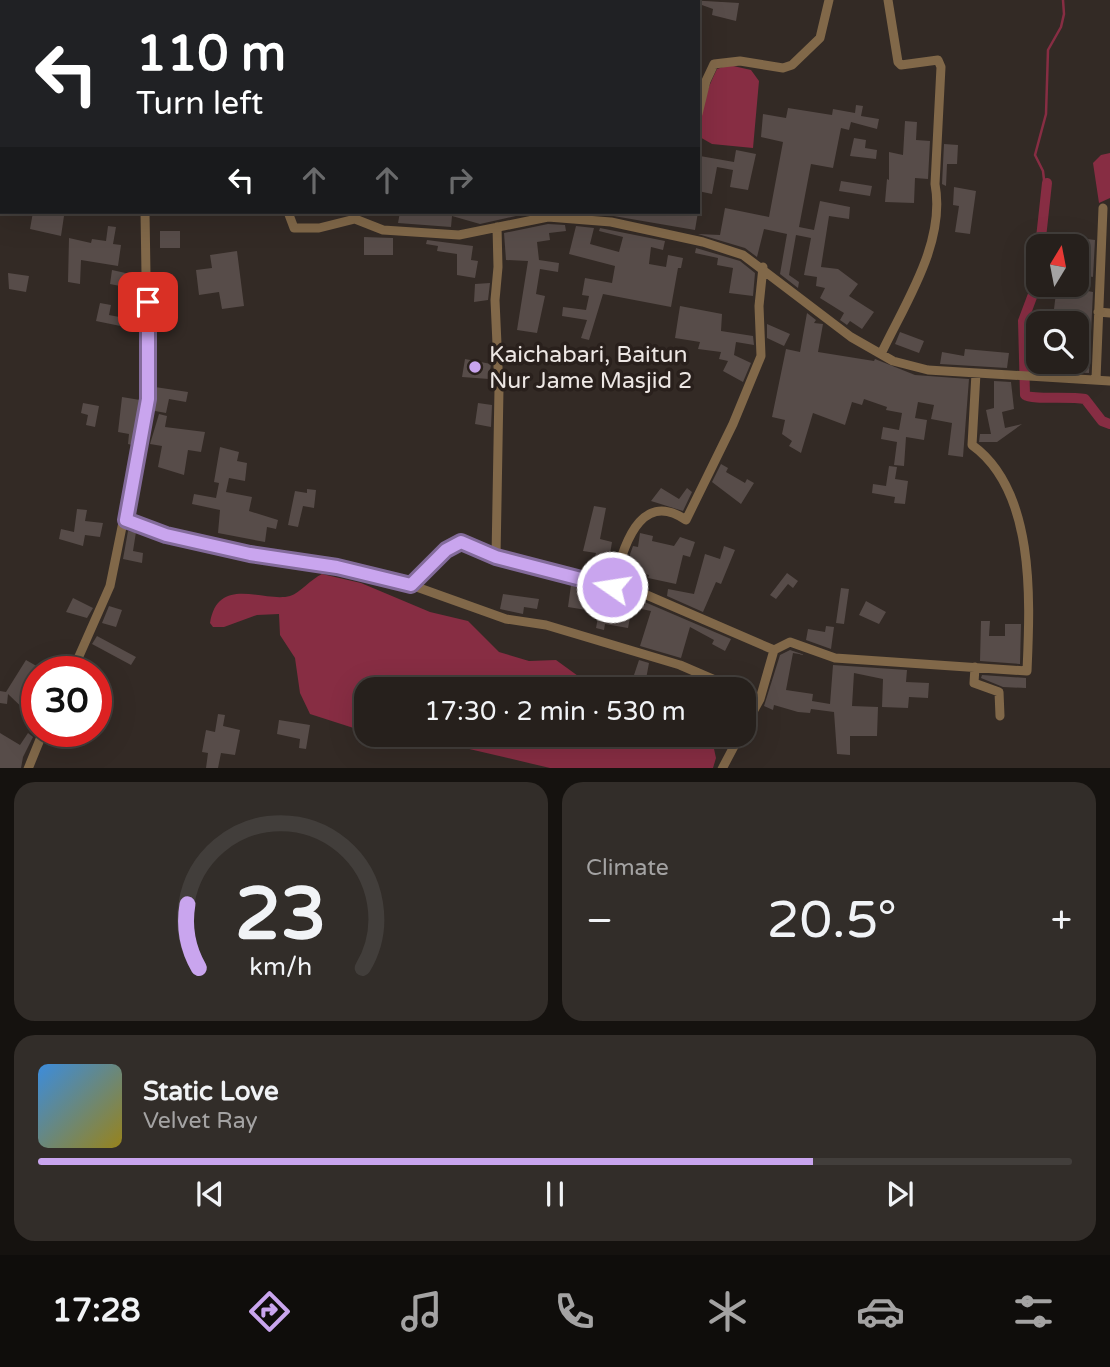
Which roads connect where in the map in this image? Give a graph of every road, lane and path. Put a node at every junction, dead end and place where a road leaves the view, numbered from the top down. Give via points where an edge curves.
1 (829, 0) edge
2 (888, 0) edge
3 (700, 106) edge
4 (1102, 208) dead end
5 (145, 214) edge
6 (289, 214) edge
7 (498, 227) junction
8 (762, 267) junction
9 (1098, 313) junction
10 (1110, 313) edge
11 (881, 354) junction
12 (975, 373) junction
13 (1096, 379) junction
14 (1110, 381) edge
15 (126, 520) junction
16 (496, 557) junction
17 (411, 585) junction
18 (612, 587) junction
19 (774, 650) junction
20 (79, 656) edge
21 (975, 667) junction
22 (708, 677) edge
23 (756, 697) edge
24 (760, 699) junction
25 (756, 706) edge
26 (1000, 716) dead end
27 (37, 747) edge
28 (733, 747) edge
29 (28, 768) edge
30 (722, 768) edge

1 - 3 street via 820,38 792,65 715,64
2 - 11 street via 898,62 938,60 941,67 938,200 929,252
4 - 9 street
5 - 15 street via 148,399
6 - 7 street via 294,228 319,228 355,219 383,230 459,235
7 - 8 street via 548,217 611,222 703,242 743,255
7 - 16 street
8 - 11 street via 851,337
8 - 18 street via 761,356 703,487 686,520 671,510 656,511 638,524 624,541
9 - 10 street
9 - 13 street
11 - 12 street via 928,370
12 - 13 street
12 - 21 street via 972,445 991,461 1019,525 1027,555 1029,628 1027,671
13 - 14 street
15 - 17 street via 166,535
15 - 20 street via 110,586
16 - 17 street via 461,542 446,550
16 - 18 street
17 - 22 street
18 - 19 street via 642,593
19 - 21 street via 790,642 835,658
19 - 24 street
21 - 26 street via 974,683 999,692
23 - 24 street
24 - 25 street
27 - 29 street
28 - 30 street

